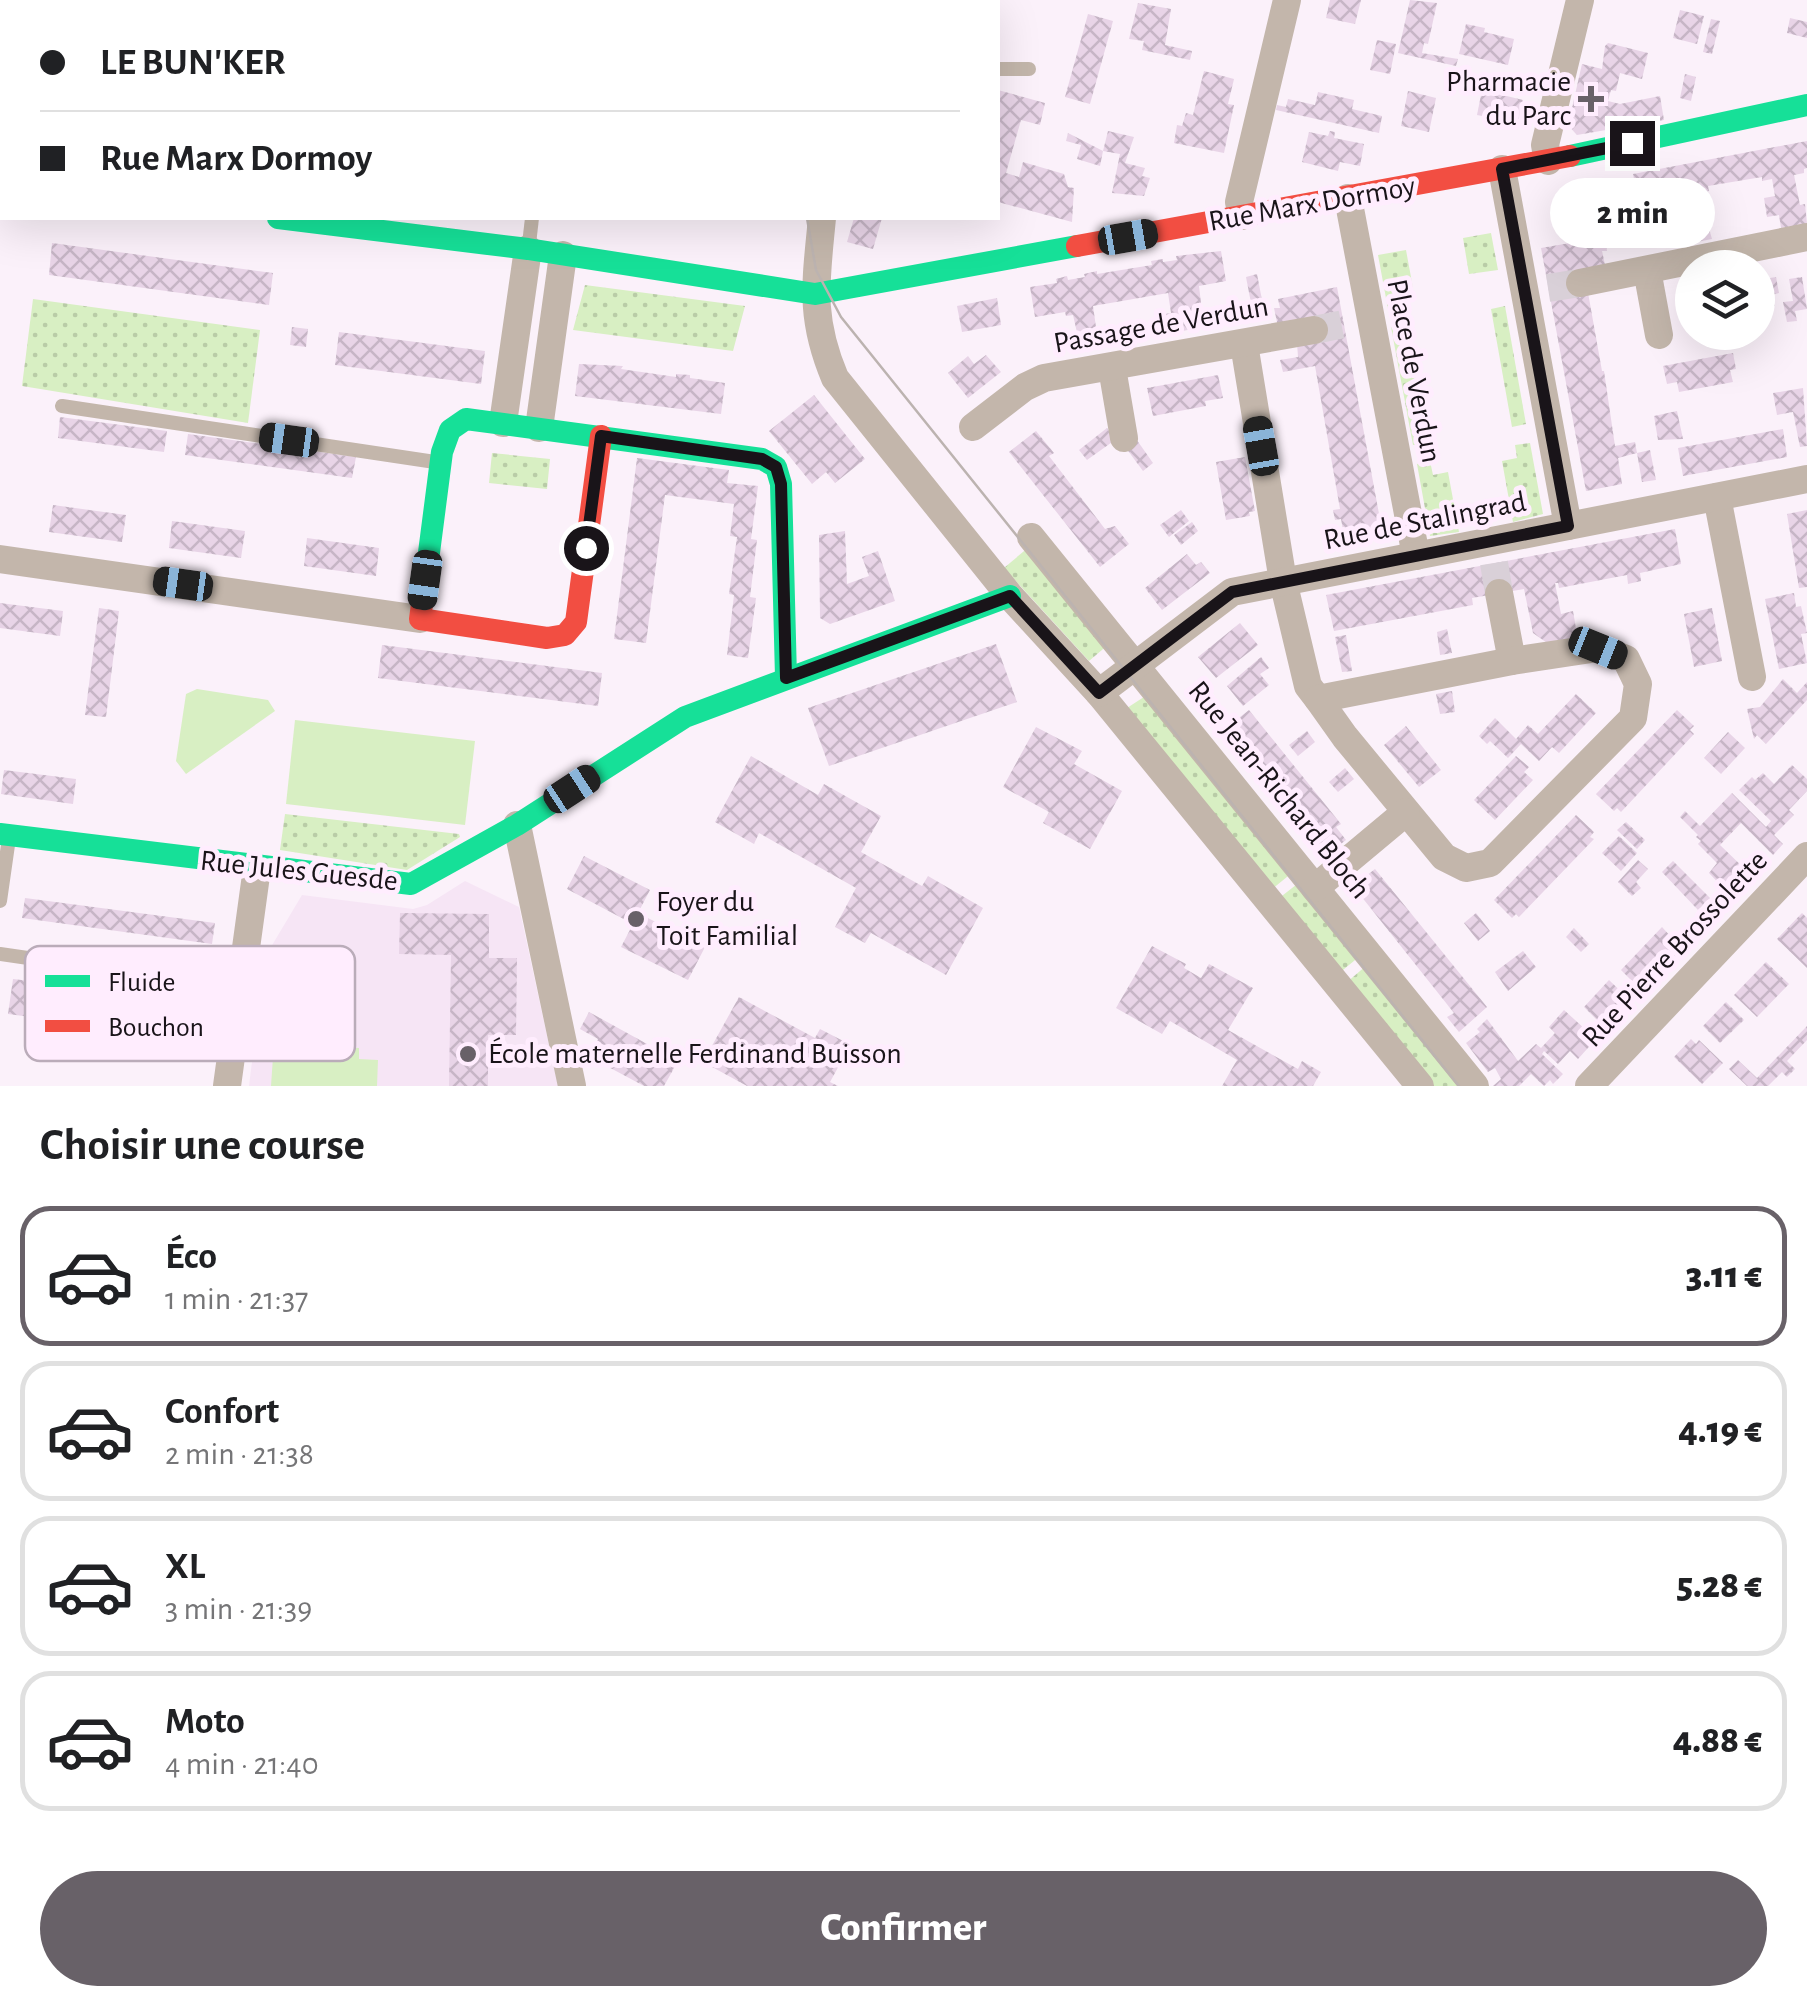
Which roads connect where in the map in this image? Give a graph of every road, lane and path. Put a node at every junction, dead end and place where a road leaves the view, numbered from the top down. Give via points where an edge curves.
1 (1287, 0) edge
2 (1580, 0) edge
3 (1000, 69) edge
4 (1029, 69) dead end
5 (1807, 105) edge
6 (1548, 161) junction
7 (1502, 169) junction
8 (1348, 198) junction
9 (1242, 216) junction
10 (308, 220) edge
11 (532, 220) edge
12 (822, 220) edge
13 (399, 226) edge
14 (1807, 237) edge
15 (528, 250) junction
16 (564, 256) junction
17 (1648, 270) junction
18 (1580, 282) tunnel mouth
19 (815, 294) junction
20 (1314, 330) tunnel mouth
21 (1659, 335) dead end
22 (1244, 344) junction
23 (1112, 368) junction
24 (62, 406) dead end
25 (503, 424) junction
26 (974, 427) dead end
27 (539, 428) junction
28 (601, 436) junction
29 (1124, 438) dead end
30 (441, 463) junction
31 (1807, 479) edge
32 (1716, 498) junction
33 (1568, 526) junction
34 (1031, 537) dead end
35 (1416, 556) junction
36 (0, 559) edge
37 (1283, 582) junction
38 (1499, 593) tunnel mouth
39 (1010, 596) junction
40 (420, 619) junction
41 (1512, 661) junction
42 (1136, 664) junction
43 (1752, 676) dead end
44 (786, 678) junction
45 (1099, 693) junction
46 (1318, 699) junction
47 (1406, 812) junction
48 (517, 825) junction
49 (4, 835) edge
50 (1807, 856) edge
51 (3, 864) edge
52 (257, 868) junction
53 (1315, 888) junction
54 (0, 901) edge
55 (247, 946) edge
56 (0, 954) edge
57 (25, 958) edge
58 (231, 1061) edge
59 (228, 1086) edge
60 (572, 1086) edge
61 (1420, 1086) edge
62 (1475, 1086) edge
63 (1589, 1086) edge

1 - 9 street via 1239,202
2 - 6 street via 1545,145
3 - 4 lane
5 - 6 street, Rue Marx Dormoy
6 - 7 street, Rue Marx Dormoy
7 - 8 street, Rue Marx Dormoy
7 - 33 street via 1537,290
8 - 9 street, Rue Marx Dormoy
8 - 35 street, Place de Verdun via 1358,323
9 - 19 street, Rue Marx Dormoy
10 - 13 street, Rue Marx Dormoy
11 - 15 lane
12 - 19 street
13 - 15 street, Rue Marx Dormoy
14 - 17 street
15 - 16 street, Rue Marx Dormoy
15 - 25 street
16 - 19 street, Rue Marx Dormoy
16 - 27 street
17 - 18 street
17 - 21 street
19 - 39 street via 820,343 836,378
20 - 22 street, Passage de Verdun
22 - 23 street, Passage de Verdun
22 - 37 street
23 - 26 street, Passage de Verdun via 1034,382
23 - 29 street
24 - 30 lane
25 - 27 street
25 - 30 street via 466,419 450,430
27 - 28 street
28 - 40 street via 576,622 565,635
28 - 44 street via 762,459 776,467
30 - 40 street
31 - 32 street, Rue de Stalingrad
32 - 33 street, Rue de Stalingrad
32 - 43 street
33 - 35 street, Rue de Stalingrad via 1492,552
34 - 42 street, Rue Jean-Richard Bloch
35 - 37 street, Rue de Stalingrad
36 - 40 street
37 - 42 street, Rue de Stalingrad via 1232,592
37 - 46 street via 1308,686
38 - 41 street
39 - 44 street, Rue Jules Guesde
39 - 45 street
41 - 46 street
41 - 47 street via 1598,648 1626,659 1638,684 1633,718 1490,864 1466,868 1444,857
42 - 45 street, Rue de Stalingrad
42 - 53 street, Rue Jean-Richard Bloch
44 - 48 street, Rue Jules Guesde via 685,717
45 - 61 street
46 - 47 street
47 - 53 street
48 - 52 street, Rue Jules Guesde via 411,884
48 - 60 street
49 - 51 lane
49 - 52 street, Rue Jules Guesde
50 - 63 street, Rue Pierre Brossolette
51 - 54 lane
52 - 55 street
53 - 62 street, Rue Jean-Richard Bloch
56 - 57 lane
58 - 59 street

